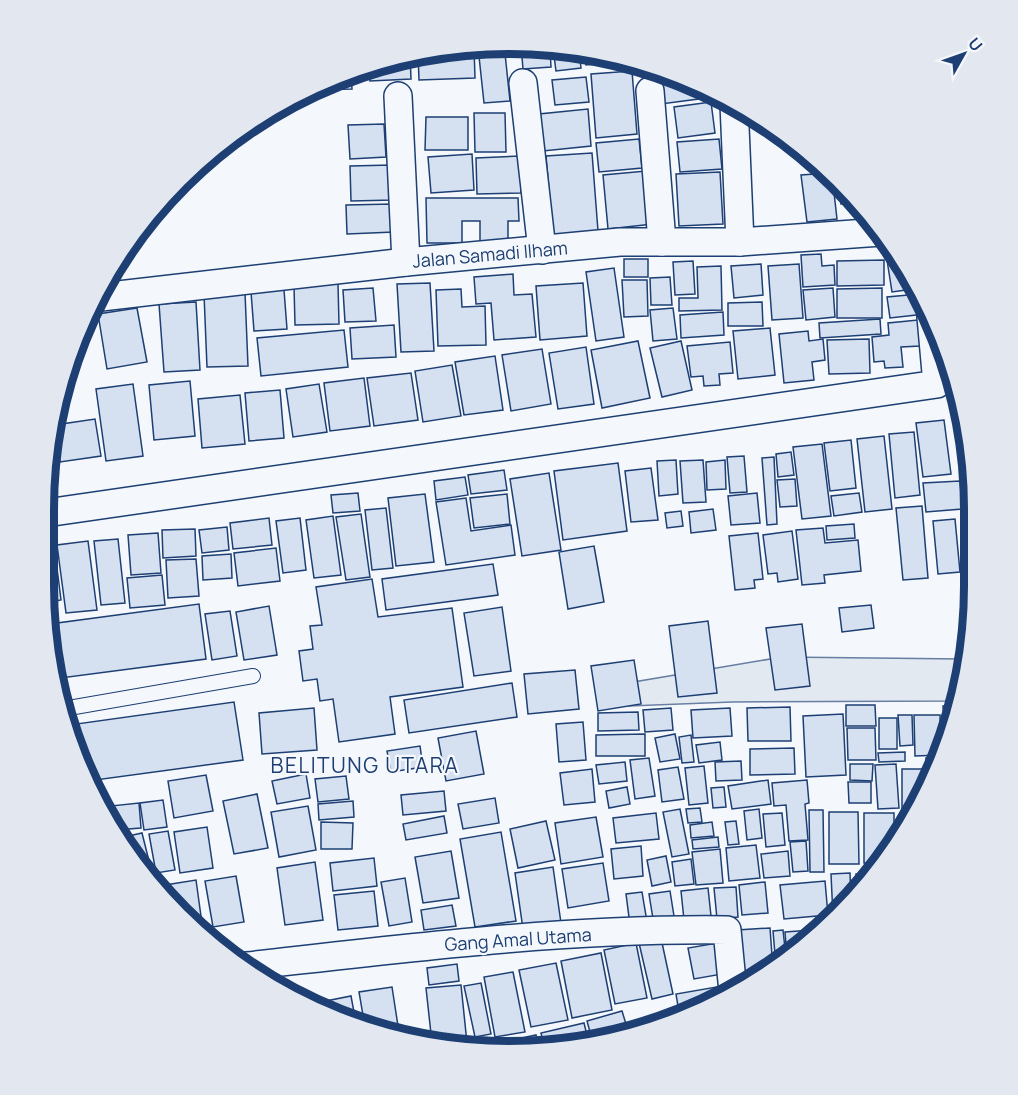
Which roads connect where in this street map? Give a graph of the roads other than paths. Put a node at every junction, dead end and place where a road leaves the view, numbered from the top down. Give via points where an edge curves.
1 (523, 83) dead end
2 (650, 91) dead end
3 (398, 96) dead end
4 (734, 114) edge
5 (871, 233) edge
6 (662, 242) junction
7 (740, 242) junction
8 (542, 250) junction
9 (406, 262) junction
10 (107, 296) edge
11 (946, 383) edge
12 (54, 512) edge
13 (253, 676) dead end
14 (71, 708) edge
15 (257, 965) edge
16 (732, 982) edge

1 - 8 street
2 - 6 street
3 - 9 street
4 - 7 street
5 - 7 street, Jalan Samadi Ilham
6 - 7 street, Jalan Samadi Ilham
6 - 8 street, Jalan Samadi Ilham
8 - 9 street, Jalan Samadi Ilham
9 - 10 street, Jalan Samadi Ilham
11 - 12 street
13 - 14 lane
15 - 16 street, Gang Amal Utama via 440,944 663,929 727,930

